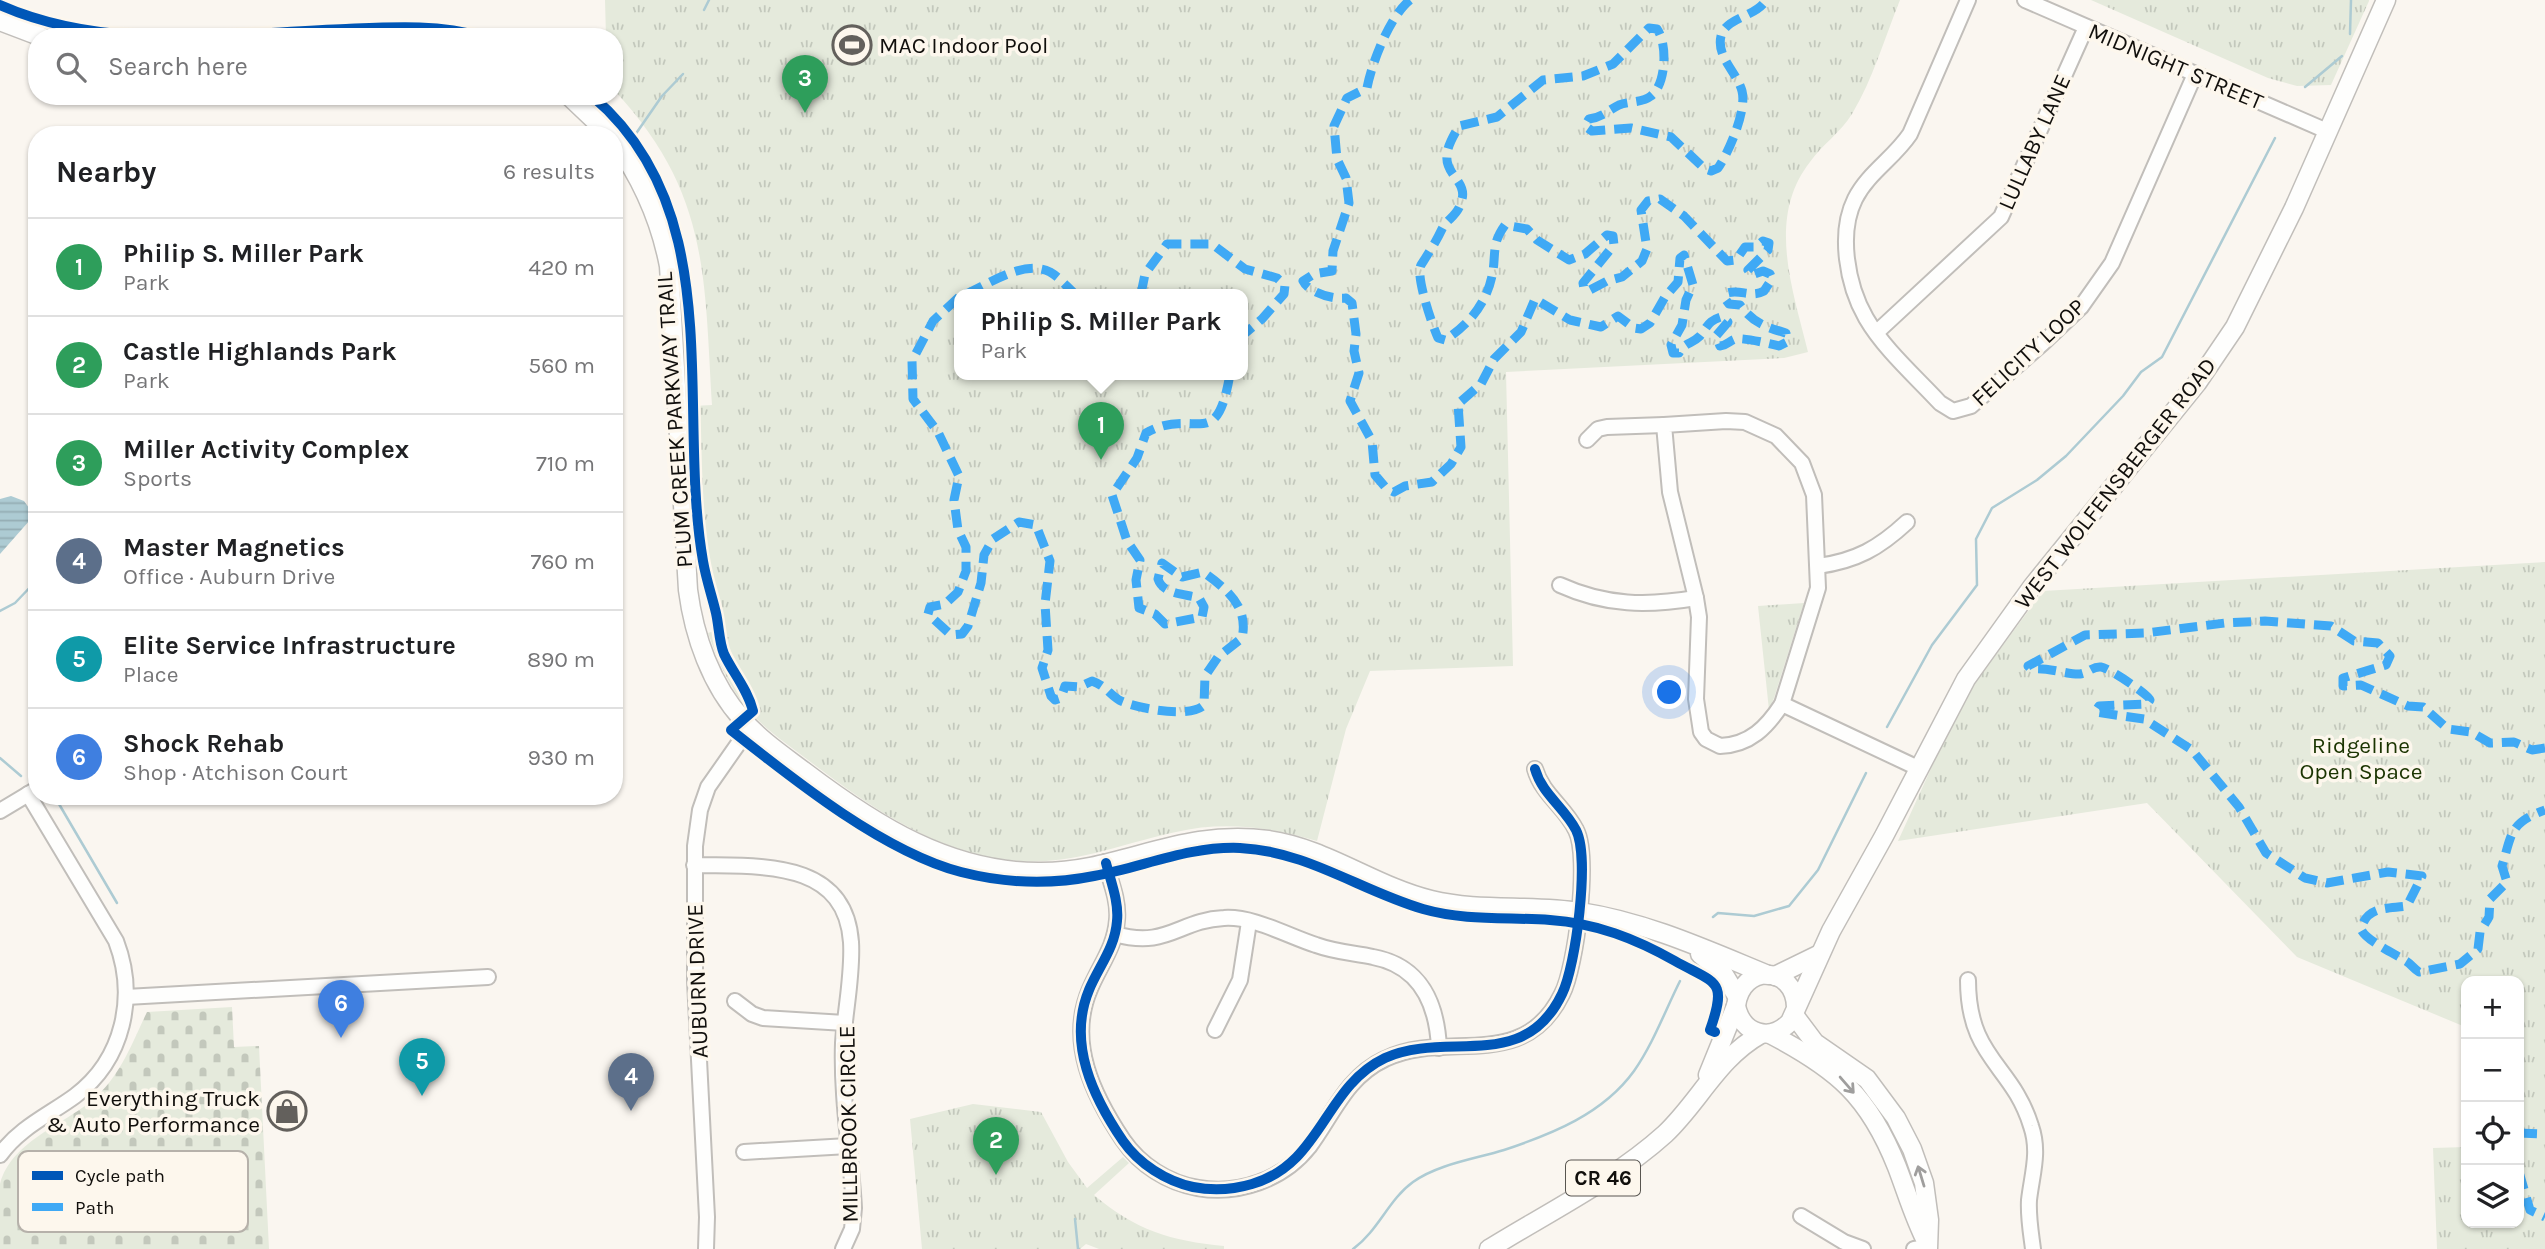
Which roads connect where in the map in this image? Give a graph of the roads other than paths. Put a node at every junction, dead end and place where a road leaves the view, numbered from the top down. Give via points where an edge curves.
1 (1968, 0) edge
2 (2025, 0) edge
3 (2386, 0) edge
4 (0, 21) edge
5 (2086, 27) junction
6 (28, 32) edge
7 (2195, 74) junction
8 (578, 105) edge
9 (601, 126) edge
10 (2327, 131) junction
11 (623, 154) edge
12 (1877, 332) junction
13 (1664, 425) junction
14 (1587, 440) dead end
15 (1907, 522) dead end
16 (1818, 566) junction
17 (1560, 585) dead end
18 (1696, 598) junction
19 (1782, 704) junction
20 (750, 727) junction
21 (1918, 768) junction
22 (1535, 769) dead end
23 (28, 795) edge
24 (40, 805) edge
25 (0, 811) edge
26 (1105, 862) junction
27 (694, 865) junction
28 (1578, 912) junction
29 (1248, 922) junction
30 (1115, 934) junction
31 (1684, 941) junction
32 (1820, 954) junction
33 (1771, 975) junction
34 (488, 977) dead end
35 (1968, 980) dead end
36 (126, 997) junction
37 (735, 1001) dead end
38 (1736, 1001) junction
39 (1795, 1011) junction
40 (845, 1023) junction
41 (1215, 1030) dead end
42 (1765, 1034) junction
43 (1439, 1048) junction
44 (1702, 1089) junction
45 (848, 1146) junction
46 (744, 1152) dead end
47 (0, 1155) edge
48 (1801, 1216) dead end
49 (1924, 1247) edge
50 (706, 1249) edge
51 (843, 1249) edge
52 (1489, 1249) edge
53 (1863, 1249) edge
54 (2033, 1249) edge

1 - 12 street, FELICITY LOOP via 1910,134 1862,186 1848,219 1850,269 1862,311
2 - 5 street, MIDNIGHT STREET
3 - 10 main road, WEST WOLFENSBERGER ROAD
4 - 6 main road
5 - 7 street, MIDNIGHT STREET
5 - 12 street, LULLABY LANE via 2001,217
7 - 10 street, MIDNIGHT STREET
7 - 12 street, FELICITY LOOP via 2112,263 2097,286 2071,316 1971,406 1959,411 1945,408
8 - 9 main road
10 - 21 main road, WEST WOLFENSBERGER ROAD via 2269,261 2215,359 2032,587 1966,679
11 - 20 main road via 647,193 669,266 691,612 711,672
13 - 14 street via 1607,427
13 - 16 street via 1745,422 1776,436 1802,463 1811,480
13 - 18 street via 1670,492
15 - 16 street via 1864,555
16 - 19 street via 1815,601
17 - 18 street via 1620,603
18 - 19 street via 1696,699 1706,739 1720,746 1742,742 1763,729
19 - 21 street
20 - 26 main road via 835,795 943,855 977,866 1025,872
20 - 27 street, AUBURN DRIVE via 705,794
21 - 32 main road, WEST WOLFENSBERGER ROAD
22 - 28 street via 1544,791 1579,836 1583,869
23 - 25 street
24 - 36 street via 116,941
26 - 28 main road via 1194,840 1249,838 1309,850 1439,902
26 - 30 street via 1118,912
27 - 40 street, MILLBROOK CIRCLE via 789,869 825,889 840,908 851,941
27 - 50 street, AUBURN DRIVE
28 - 31 main road
28 - 43 street via 1570,972 1562,995 1547,1016 1504,1044
29 - 30 street via 1227,917 1207,920 1154,939
29 - 41 street via 1240,980
29 - 43 street via 1336,952 1381,958 1409,972 1432,1002
30 - 43 street via 1082,1014 1083,1061 1130,1150 1156,1172 1178,1182 1224,1190 1281,1172 1309,1147 1345,1090 1373,1065 1395,1055
31 - 33 main road
31 - 38 main road via 1719,969
32 - 33 main road
32 - 39 main road, WEST WOLFENSBERGER ROAD
33 - 38 main road via 1749,980
33 - 39 main road via 1791,988
34 - 36 street
35 - 54 street via 1974,1031 2026,1112 2035,1141 2029,1212
36 - 47 street via 117,1039 97,1075 75,1096 24,1130
37 - 40 street via 764,1018
38 - 42 main road via 1743,1024
38 - 44 main road
39 - 42 main road via 1785,1028
49 -> 39 main road via 1929,1220 1924,1182 1900,1126 1867,1080 1815,1043
40 - 45 street, MILLBROOK CIRCLE
42 - 44 main road via 1738,1048
42 -> 49 main road via 1815,1057 1853,1090 1891,1153
44 - 52 main road, CR 46 via 1664,1135
45 - 46 street
45 - 51 street, MILLBROOK CIRCLE via 854,1208
48 - 53 street

